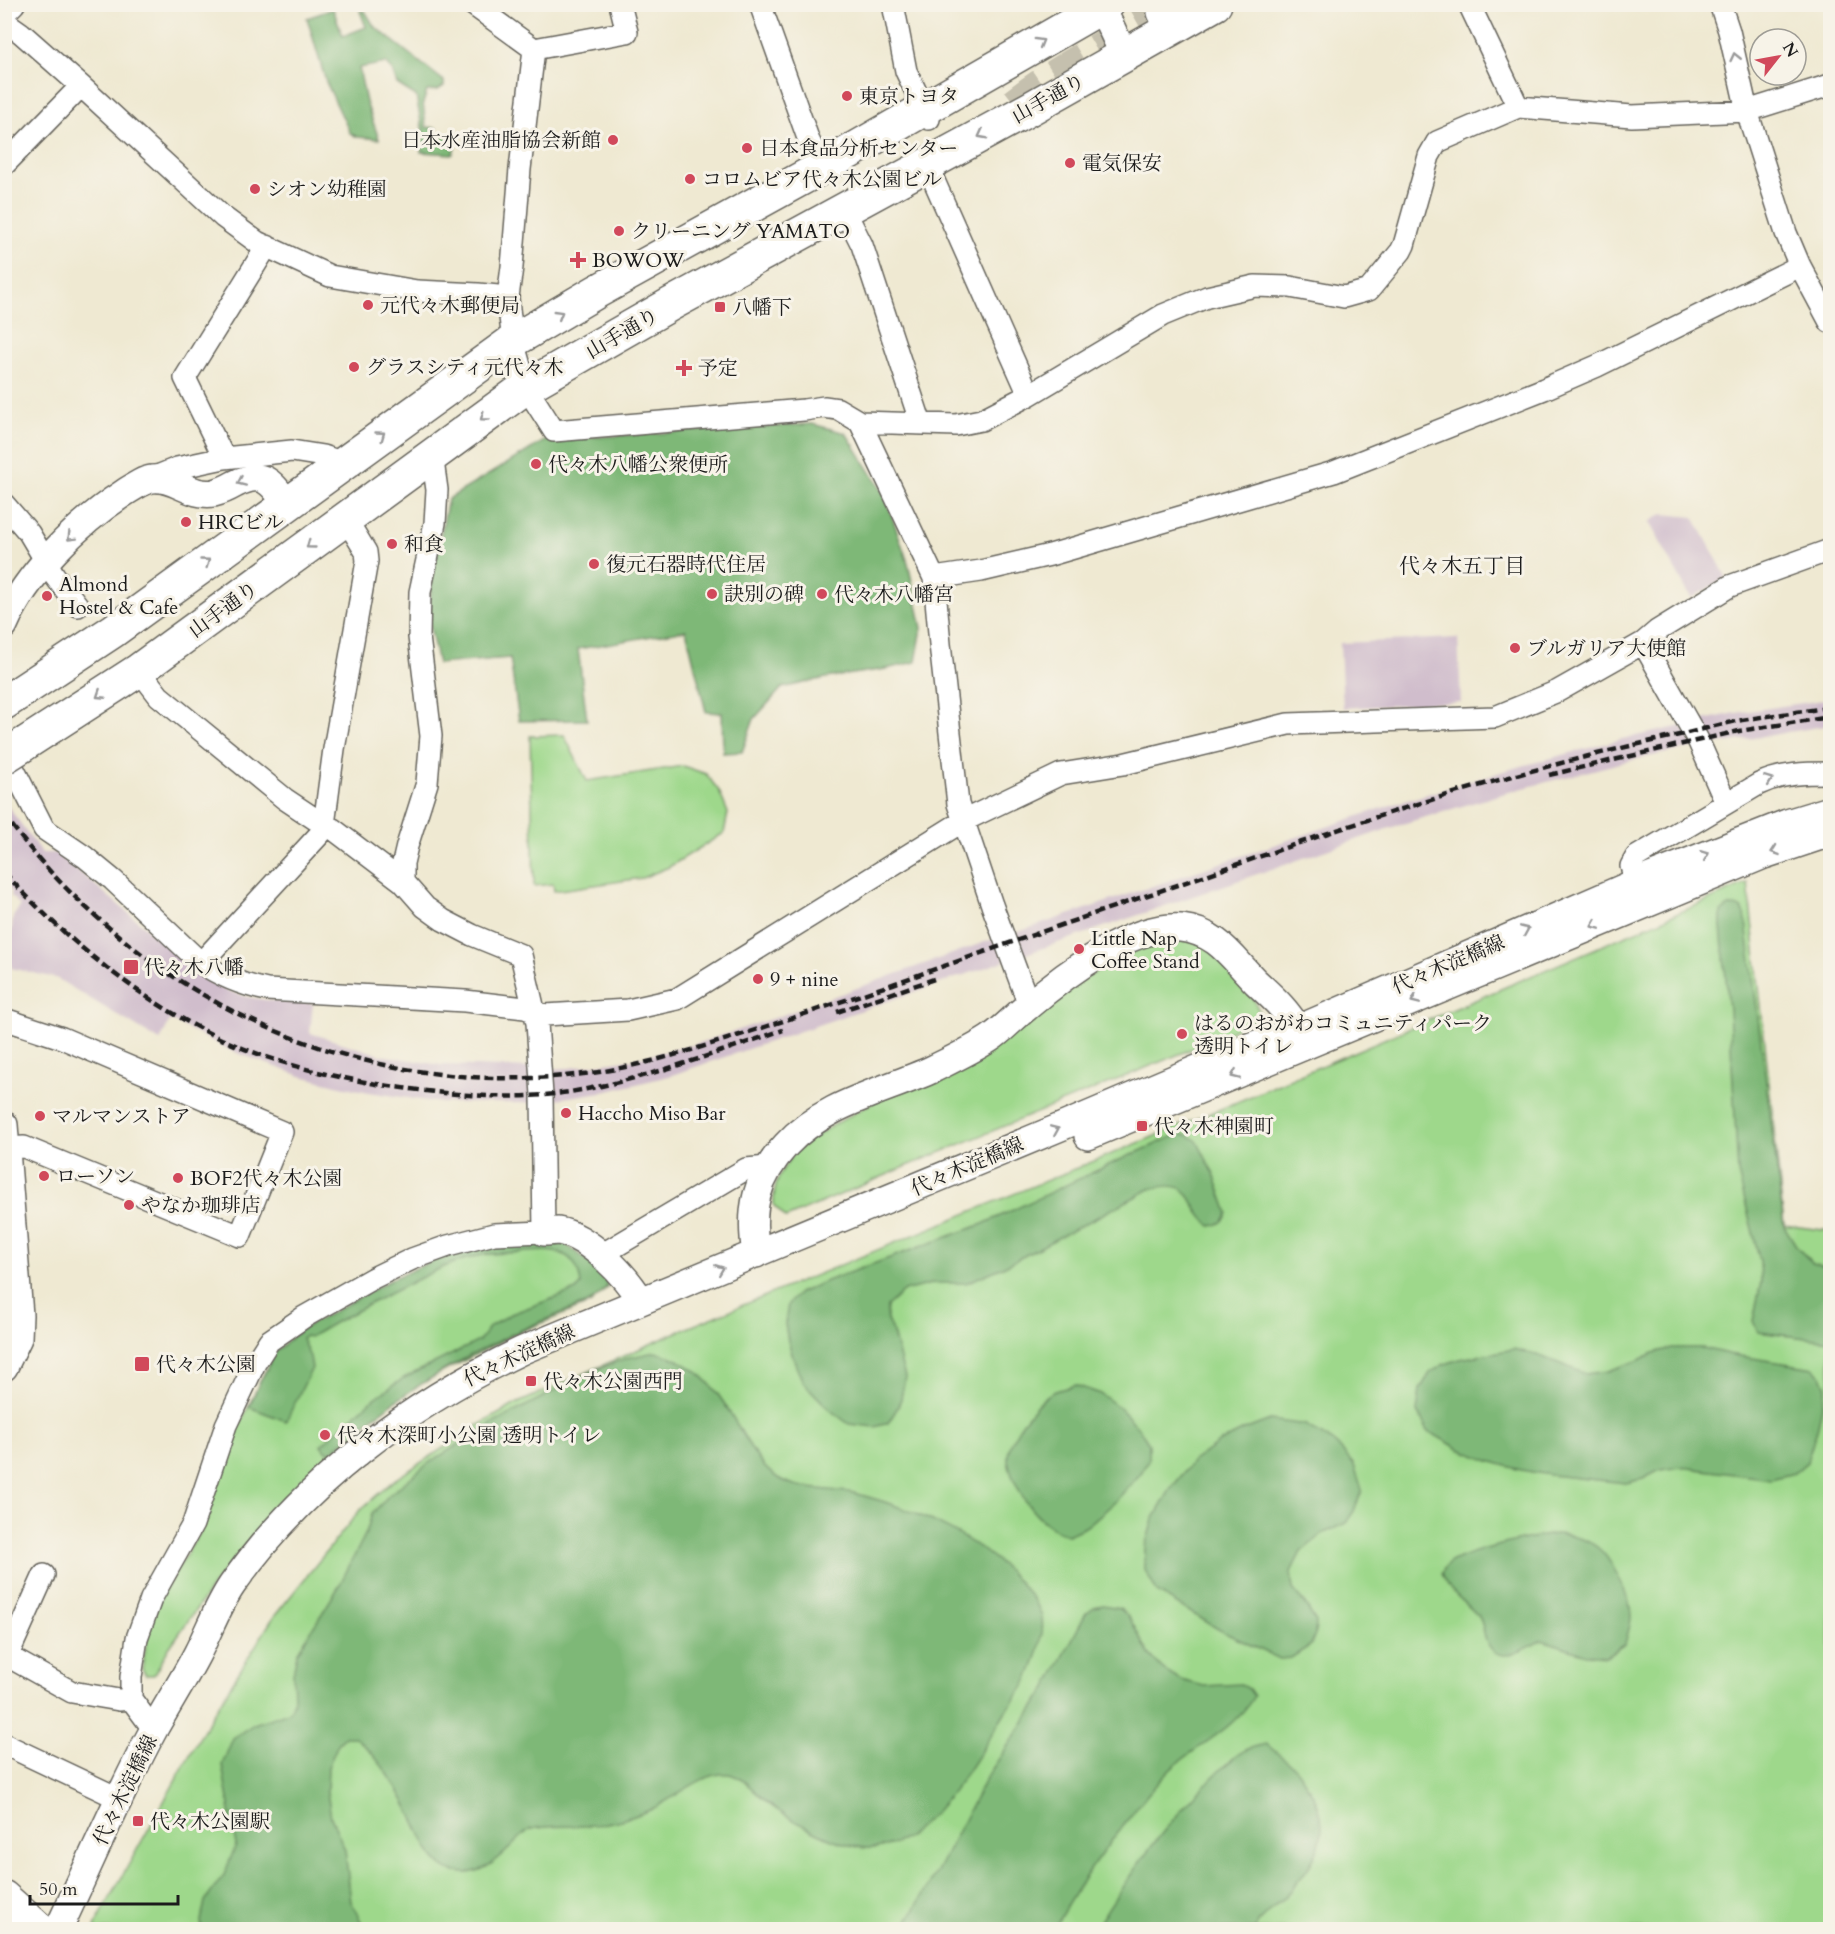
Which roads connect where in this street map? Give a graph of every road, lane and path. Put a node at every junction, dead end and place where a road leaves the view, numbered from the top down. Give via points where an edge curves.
1 (14, 4) edge
2 (472, 4) edge
3 (620, 4) edge
4 (760, 4) edge
5 (893, 4) edge
6 (1215, 4) edge
7 (1469, 4) edge
8 (1720, 4) edge
9 (1103, 5) edge
10 (4, 14) edge
11 (4, 21) edge
12 (534, 49) junction
13 (1124, 55) junction
14 (81, 86) junction
15 (1830, 86) edge
16 (1518, 107) junction
17 (1031, 108) junction
18 (1747, 111) junction
19 (927, 116) junction
20 (834, 160) junction
21 (4, 165) edge
22 (927, 165) junction
23 (844, 209) junction
24 (267, 246) junction
25 (746, 265) junction
26 (1800, 266) junction
27 (596, 292) junction
28 (508, 297) junction
29 (1830, 322) edge
30 (513, 341) junction
31 (526, 387) junction
32 (1029, 396) junction
33 (860, 422) junction
34 (921, 424) junction
35 (432, 454) junction
36 (224, 458) junction
37 (343, 463) junction
38 (150, 478) junction
39 (287, 503) junction
40 (4, 504) edge
41 (346, 519) junction
42 (1830, 550) edge
43 (47, 561) junction
44 (934, 578) junction
45 (78, 606) dead end
46 (4, 625) edge
47 (1642, 643) junction
48 (139, 670) junction
49 (13, 698) edge
50 (11, 751) edge
51 (1830, 773) edge
52 (1726, 803) junction
53 (1830, 810) edge
54 (963, 821) junction
55 (324, 825) junction
56 (1830, 833) edge
57 (403, 882) junction
58 (1640, 894) junction
59 (201, 963) junction
60 (1029, 1005) junction
61 (534, 1012) junction
62 (4, 1019) edge
63 (1298, 1029) junction
64 (5, 1137) edge
65 (768, 1167) junction
66 (544, 1232) junction
67 (756, 1254) junction
68 (601, 1255) junction
69 (641, 1301) junction
70 (4, 1367) edge
71 (44, 1575) dead end
72 (198, 1653) junction
73 (6, 1655) edge
74 (131, 1699) junction
75 (154, 1730) junction
76 (4, 1744) edge
77 (120, 1799) junction
78 (4, 1896) edge
79 (42, 1929) edge
80 (58, 1929) edge

1 - 10 street
2 - 12 street
3 - 12 street via 627,32
4 - 20 street via 808,141
5 - 19 street via 906,71
6 - 13 main road, 山手通り
7 - 16 street
18 -> 8 street
9 - 13 street
19 -> 9 main road
11 - 14 street
12 - 28 street
13 - 17 main road, 山手通り
14 - 21 street
14 - 24 street via 223,217
15 - 18 street
16 - 18 street via 1632,116
16 - 32 street via 1437,142 1429,156 1401,251 1369,290 1344,297 1290,287 1255,286 1207,297 1163,315
17 - 19 main road via 1034,88 1026,77 1018,74
17 -> 22 main road, 山手通り
18 - 26 street
19 - 20 main road
20 - 27 main road
22 - 23 main road, 山手通り
22 - 32 street
23 - 25 main road, 山手通り
23 - 34 street via 862,245
24 - 28 street via 339,278 417,291
24 - 36 street via 185,378
25 - 27 main road via 665,290 609,322 602,323 593,314
25 - 31 main road, 山手通り
26 - 29 street
26 - 44 street via 1555,385 1334,472 1050,555
30 -> 27 main road
28 - 30 street
30 - 31 street
37 -> 30 main road
31 - 33 street via 554,431 824,407 838,409
31 -> 35 main road, 山手通り
32 - 34 street via 981,420 956,425
33 - 34 street
33 - 44 street
35 - 41 main road, 山手通り
35 - 57 street via 437,490 435,523 420,592 419,638 431,736 427,783 407,846
36 - 37 street via 292,451
36 - 38 street
37 - 39 main road
39 -> 38 street via 269,481 256,477 204,494 164,479
38 -> 43 street via 94,515
49 -> 39 main road via 113,631
40 - 43 street
41 -> 48 main road, 山手通り
41 - 55 street via 366,552 367,561
42 - 47 street via 1730,586
43 - 45 street
43 - 46 street
44 - 54 street
47 - 52 street via 1698,740
47 - 54 street via 1558,691 1495,717 1288,724 1123,764 1061,774
48 -> 50 main road, 山手通り
48 - 55 street via 159,696 285,799
50 - 59 street via 44,829 113,880
52 -> 51 street via 1773,777
52 - 58 street via 1636,857 1631,866
58 -> 53 street, 代々木淀橋線 via 1787,823
54 - 60 street
54 - 61 street via 677,999 628,1010 545,1016
55 - 57 street
55 - 59 street via 321,834
56 -> 58 street, 代々木淀橋線
57 - 61 street via 443,920 521,955
63 -> 58 street, 代々木淀橋線
58 -> 72 street, 代々木淀橋線 via 484,1389 411,1434 334,1497 295,1536 228,1623
59 - 61 street via 237,983 267,990 465,1001
60 - 63 street via 1104,951 1137,936 1180,928 1199,931 1218,941 1276,999
60 - 65 street via 990,1039 817,1120 785,1146
61 - 66 street via 542,1095
62 - 64 street via 72,1042 282,1132 240,1236
67 -> 63 street, 代々木淀橋線
64 - 70 street via 20,1315 18,1338
65 - 67 street via 756,1194
65 - 68 street via 746,1169
66 - 68 street via 559,1232 581,1240
66 - 74 street via 494,1234 412,1259 302,1318 269,1341 226,1425 193,1524 150,1599 137,1638
69 -> 67 street, 代々木淀橋線
68 - 69 street via 632,1286
69 - 72 street, 代々木淀橋線 via 489,1367 360,1450 322,1483 257,1554 217,1610
71 - 73 street
72 - 75 street, 代々木淀橋線
73 - 74 street via 72,1692
74 - 75 street
75 - 77 street, 代々木淀橋線
76 - 77 street
77 - 80 street, 代々木淀橋線
78 - 79 main road

